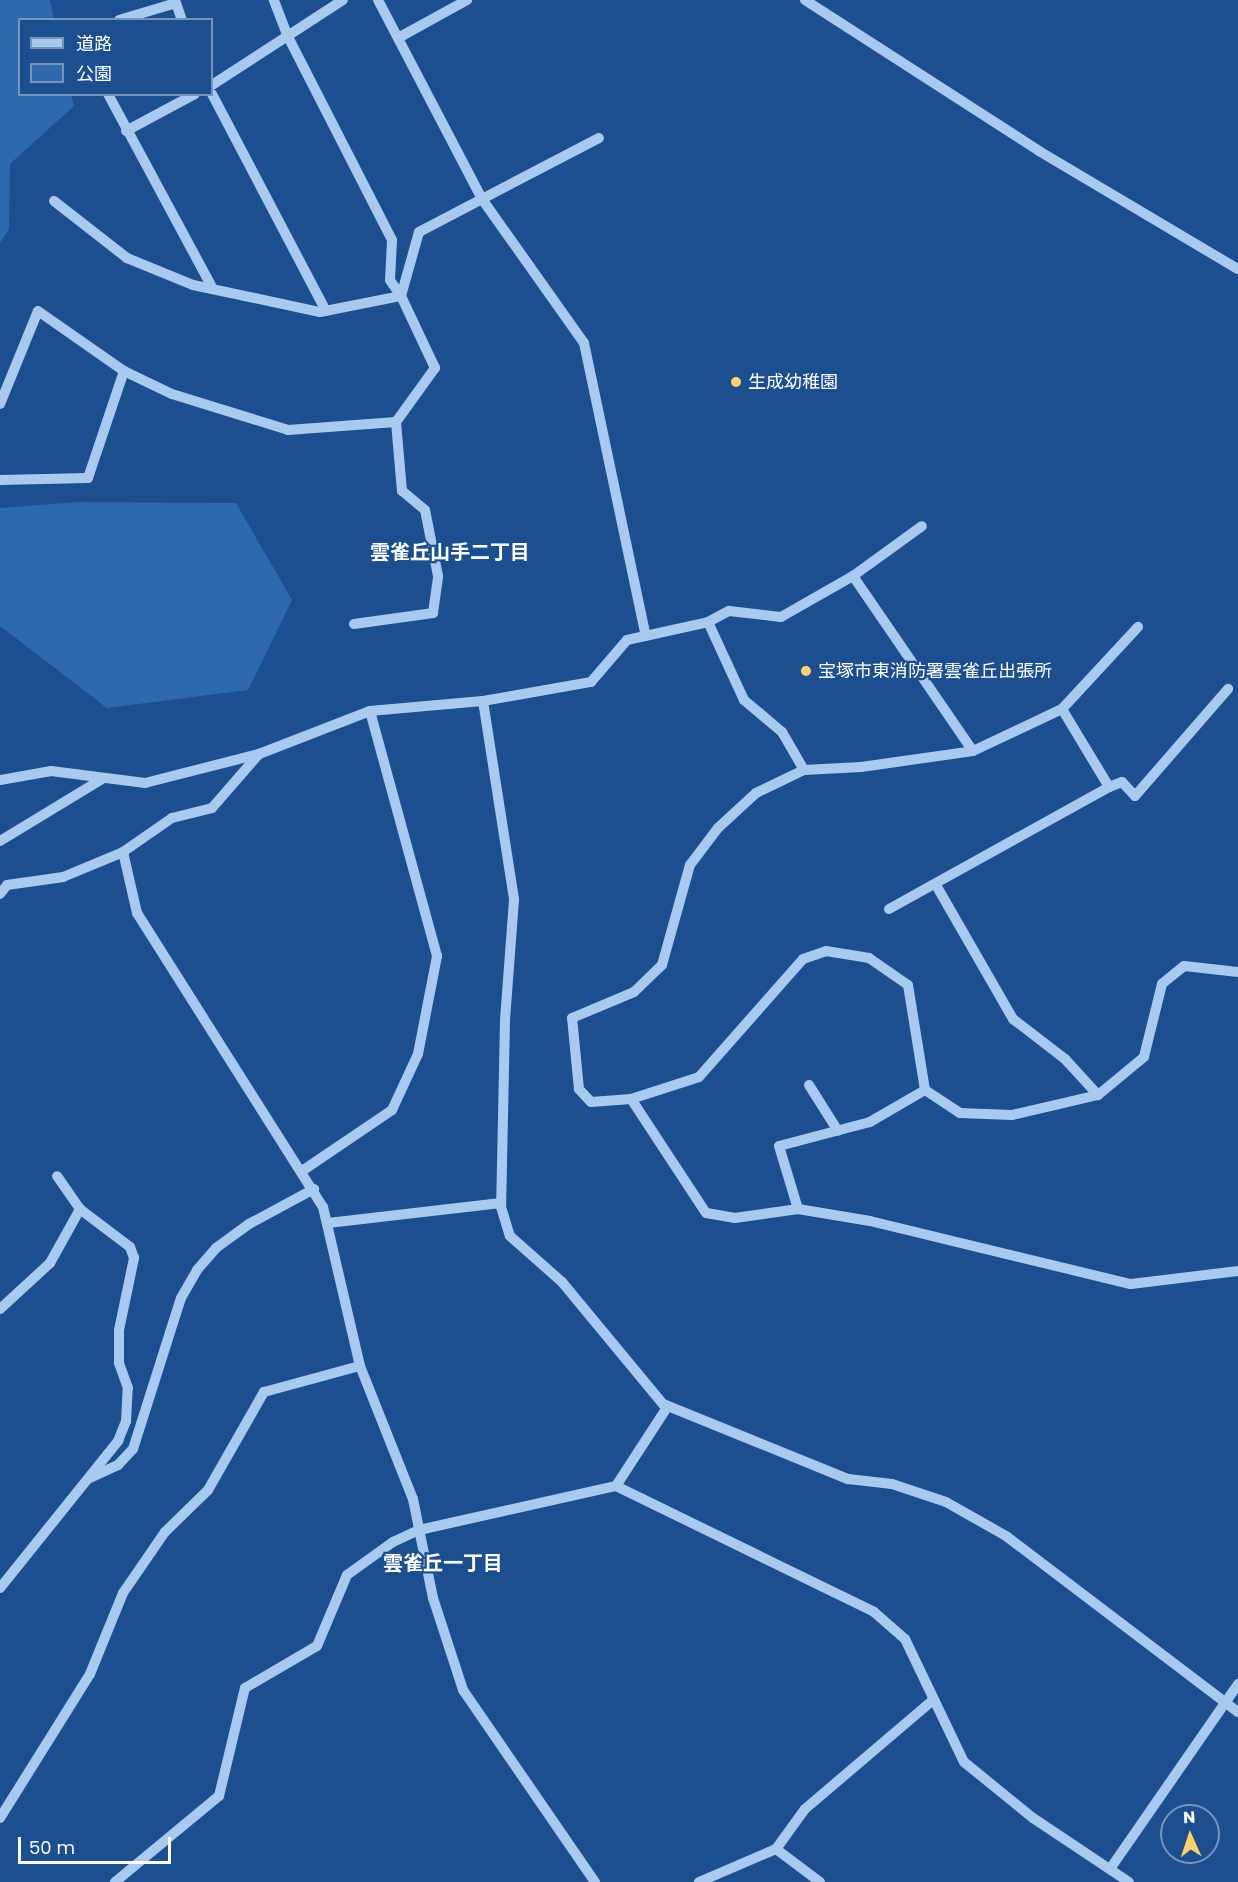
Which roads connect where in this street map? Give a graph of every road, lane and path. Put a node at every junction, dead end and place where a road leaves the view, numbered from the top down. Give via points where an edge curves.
1 (274, 0) edge
2 (343, 0) edge
3 (378, 0) edge
4 (467, 0) edge
5 (805, 0) edge
6 (175, 2) edge
7 (125, 18) edge
8 (181, 18) edge
9 (288, 37) junction
10 (398, 38) junction
11 (213, 84) edge
12 (109, 96) edge
13 (191, 96) edge
14 (213, 96) edge
15 (126, 131) junction
16 (599, 138) dead end
17 (482, 199) junction
18 (54, 201) dead end
19 (1238, 269) edge
20 (213, 289) junction
21 (401, 296) junction
22 (326, 311) junction
23 (124, 370) junction
24 (0, 404) edge
25 (396, 422) junction
26 (0, 480) edge
27 (922, 526) dead end
28 (853, 576) junction
29 (708, 622) junction
30 (354, 624) dead end
31 (1138, 627) dead end
32 (646, 636) junction
33 (1228, 689) dead end
34 (483, 701) junction
35 (1062, 709) junction
36 (370, 711) junction
37 (973, 751) junction
38 (259, 753) junction
39 (804, 770) junction
40 (102, 779) junction
41 (0, 780) edge
42 (1109, 787) junction
43 (0, 841) edge
44 (123, 852) junction
45 (936, 885) junction
46 (0, 894) edge
47 (888, 909) dead end
48 (1238, 972) edge
49 (809, 1085) dead end
50 (925, 1090) junction
51 (1098, 1095) junction
52 (631, 1099) junction
53 (838, 1131) junction
54 (302, 1171) junction
55 (57, 1176) dead end
56 (314, 1189) junction
57 (501, 1203) junction
58 (80, 1209) junction
59 (798, 1209) junction
60 (328, 1223) junction
61 (1238, 1271) edge
62 (0, 1309) edge
63 (360, 1366) junction
64 (668, 1406) junction
65 (87, 1480) junction
66 (616, 1486) junction
67 (419, 1530) junction
68 (0, 1588) edge
69 (1238, 1684) edge
70 (932, 1701) junction
71 (1224, 1703) junction
72 (1238, 1712) edge
73 (0, 1818) edge
74 (776, 1849) junction
75 (1110, 1869) junction
76 (115, 1882) edge
77 (595, 1882) edge
78 (699, 1882) edge
79 (820, 1882) edge
80 (1129, 1882) edge

1 - 9 street
2 - 9 street
3 - 10 street
4 - 10 street
5 - 19 street via 1039,151
6 - 7 street
6 - 8 street
9 - 11 street
9 - 21 street via 392,240 390,280
10 - 17 street
12 - 15 street
13 - 15 street
14 - 22 street
15 - 20 street
16 - 17 street
17 - 21 street via 419,232
17 - 32 street via 584,343
18 - 20 street via 127,258
20 - 22 street
21 - 22 street
21 - 25 street via 435,368
23 - 24 street via 38,311
23 - 25 street via 172,394 288,430
23 - 26 street via 88,478
25 - 30 street via 402,491 425,510 436,565 433,613
27 - 28 street
28 - 29 street via 781,616 729,611
28 - 37 street
29 - 32 street
29 - 39 street via 744,699 782,732
31 - 35 street
32 - 34 street via 627,640 591,682
33 - 42 street via 1136,796 1122,782
34 - 36 street
34 - 57 street via 514,900 505,1022
35 - 37 street
35 - 42 street
36 - 38 street
36 - 54 street via 437,956 418,1054 392,1110
37 - 39 street via 861,767
38 - 40 street via 145,783
38 - 44 street via 212,808 172,818
39 - 52 street via 756,793 718,828 690,865 662,965 634,992 572,1018 579,1089 591,1102
40 - 41 street via 51,771
40 - 43 street
42 - 45 street
44 - 46 street via 63,877 7,885
44 - 54 street via 137,913
45 - 47 street
45 - 51 street via 1013,1019 1065,1059
48 - 51 street via 1184,966 1162,984 1144,1057
49 - 53 street
50 - 51 street via 960,1113 1012,1115
50 - 52 street via 908,985 869,958 826,951 803,959 699,1077
50 - 53 street via 870,1122
52 - 59 street via 706,1213 735,1218
53 - 59 street via 779,1146
54 - 56 street
55 - 58 street
56 - 60 street
56 - 65 street via 249,1224 216,1248 197,1270 181,1298 133,1449 118,1465
57 - 60 street
57 - 64 street via 510,1236 562,1282
58 - 62 street via 50,1263
58 - 65 street via 130,1247 134,1258 119,1330 119,1363 128,1388 126,1421 118,1441
59 - 61 street via 870,1221 1131,1284
60 - 63 street
63 - 67 street via 413,1499
63 - 73 street via 264,1392 208,1490 165,1532 123,1593 90,1674
64 - 66 street
64 - 71 street via 848,1479 892,1484 946,1502 1006,1536
65 - 68 street
66 - 67 street
66 - 70 street via 874,1612 905,1639
67 - 76 street via 393,1542 347,1575 317,1646 245,1688 219,1797
67 - 77 street via 434,1598 463,1690
69 - 71 street
70 - 74 street via 805,1809
70 - 75 street via 964,1761 1033,1818
71 - 72 street
71 - 75 street
74 - 78 street
74 - 79 street
75 - 80 street

